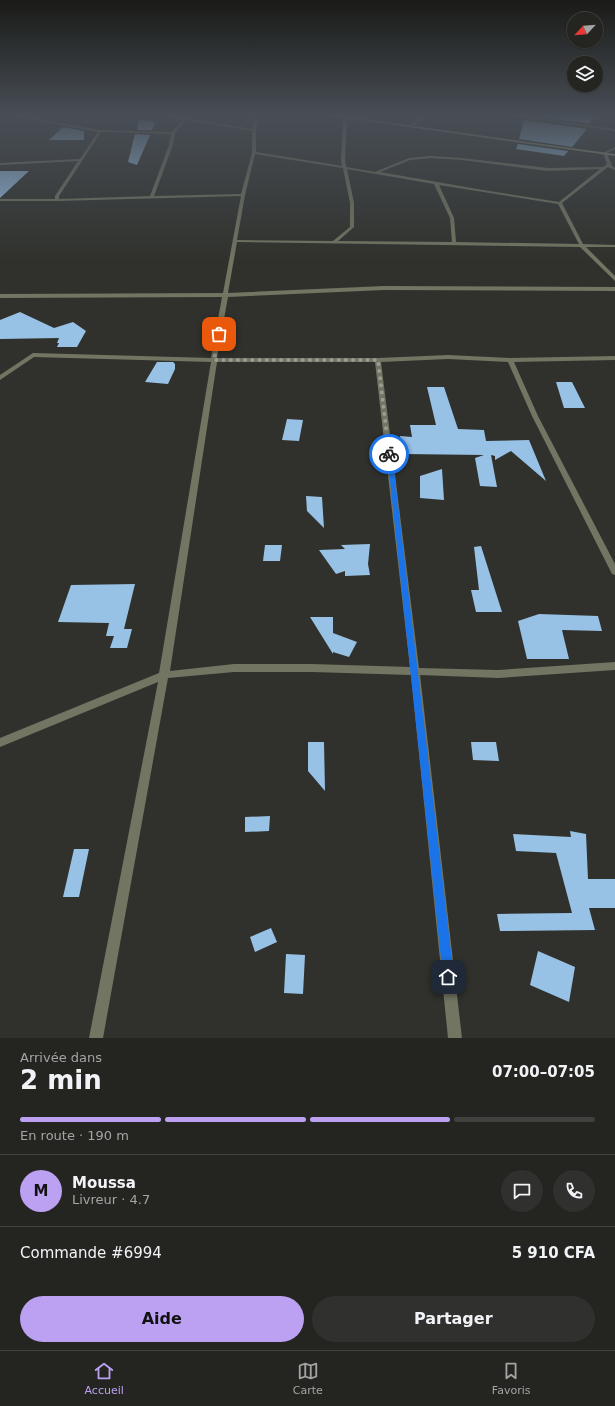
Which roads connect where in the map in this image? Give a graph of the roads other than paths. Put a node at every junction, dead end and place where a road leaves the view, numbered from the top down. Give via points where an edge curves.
1 (78, 164) edge
2 (164, 164) edge
3 (251, 164) edge
4 (323, 164) edge
5 (344, 164) edge
6 (396, 164) edge
7 (506, 164) edge
8 (609, 164) joint
9 (344, 168) junction
10 (605, 168) junction
11 (615, 169) edge
12 (374, 173) junction
13 (436, 184) junction
14 (243, 195) junction
15 (151, 198) junction
16 (0, 200) edge
17 (57, 200) junction
18 (560, 203) junction
19 (235, 241) junction
20 (336, 241) junction
21 (454, 243) junction
22 (582, 246) junction
23 (615, 246) edge
24 (615, 279) edge
25 (615, 288) edge
26 (226, 295) junction
27 (0, 296) edge
28 (615, 358) edge
29 (214, 360) junction
30 (378, 360) junction
31 (510, 360) junction
32 (0, 378) edge
33 (615, 572) edge
34 (615, 666) edge
35 (415, 671) junction
36 (164, 676) junction
37 (0, 743) edge
38 (96, 1038) edge
39 (455, 1038) edge

1 - 17 street via 57,196
2 - 15 street
3 - 14 street
4 - 9 street
5 - 9 street
6 - 12 street
7 - 10 street via 542,169
8 - 10 street
8 - 11 street
9 - 12 street
9 - 20 street via 352,203 352,227
10 - 18 street
12 - 13 street
13 - 18 street
13 - 21 street via 452,218
14 - 15 street
14 - 19 street
15 - 17 street
16 - 17 street
18 - 22 street
19 - 20 street
19 - 26 street
20 - 21 street
21 - 22 street
22 - 23 street
22 - 24 street
25 - 26 street via 384,288
26 - 27 street
26 - 29 street
28 - 31 street
29 - 30 street
29 - 32 street via 33,355
29 - 36 street
30 - 31 street via 448,357
30 - 35 street
31 - 33 street via 535,416
34 - 35 street via 498,674
35 - 36 street via 234,668
35 - 39 street
36 - 37 street
36 - 38 street

